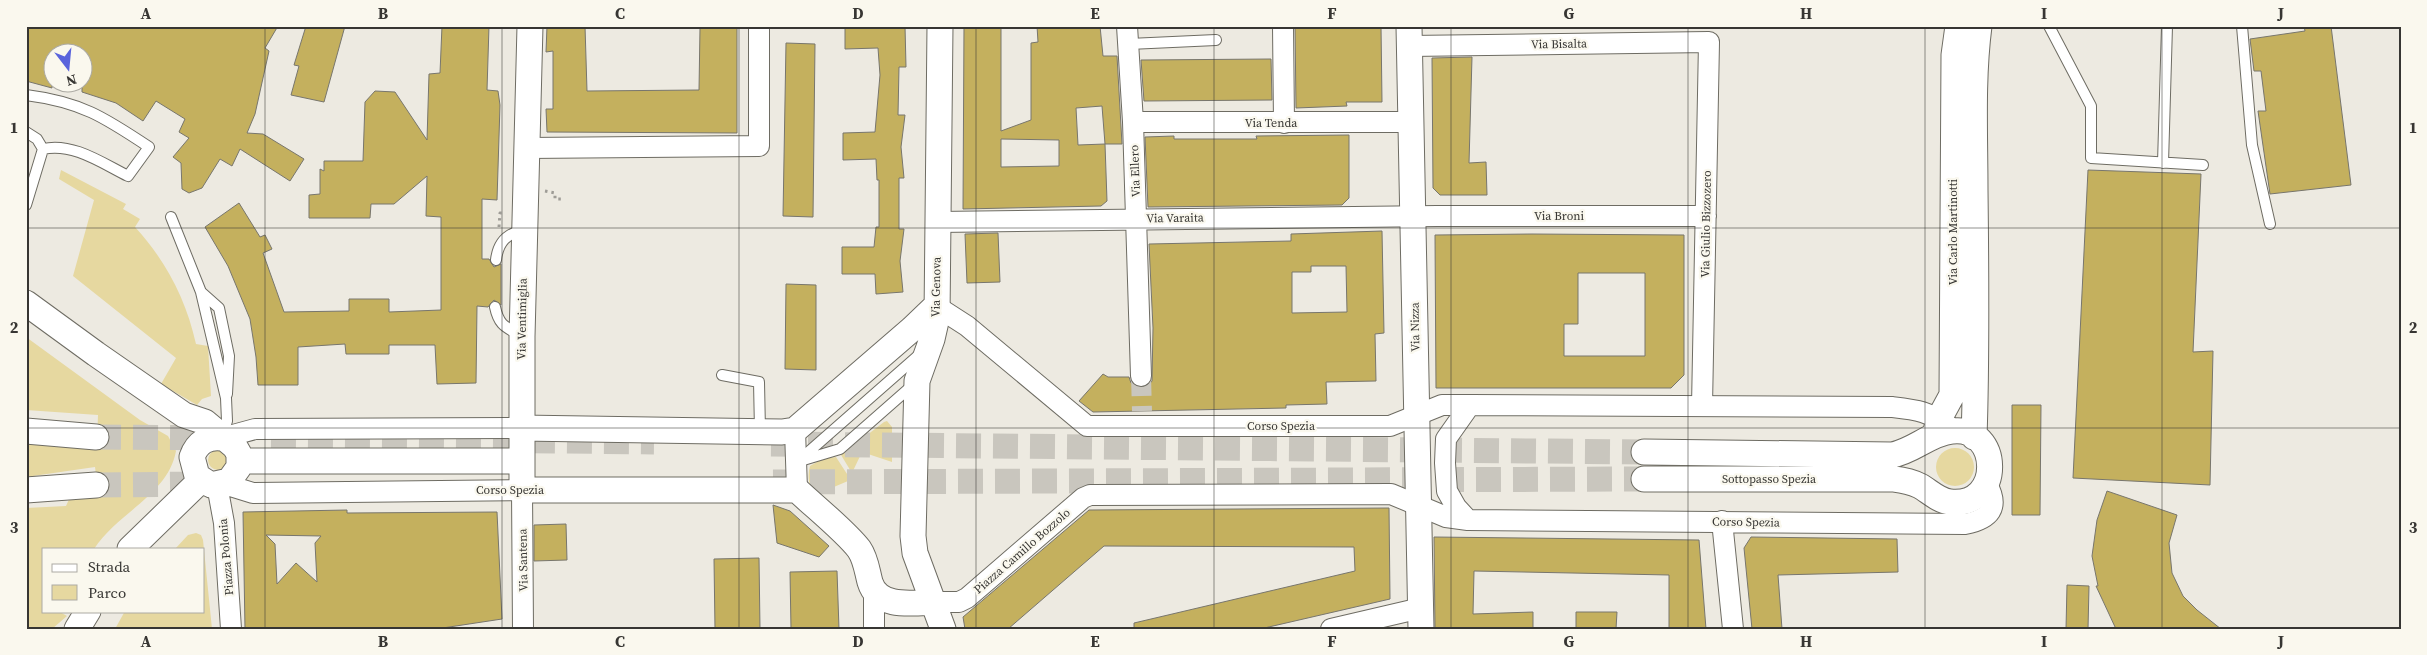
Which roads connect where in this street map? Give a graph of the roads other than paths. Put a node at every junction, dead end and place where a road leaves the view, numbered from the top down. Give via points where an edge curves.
1 (530, 26) edge
2 (759, 26) edge
3 (940, 26) edge
4 (1283, 26) edge
5 (1958, 26) edge
6 (1980, 26) edge
7 (2048, 26) edge
8 (2167, 26) edge
9 (2242, 26) edge
10 (1128, 35) edge
11 (1409, 36) edge
12 (1216, 40) dead end
13 (1710, 42) joint
14 (26, 94) edge
15 (1133, 122) junction
16 (1409, 122) junction
17 (1284, 123) junction
18 (26, 132) edge
19 (527, 148) junction
20 (43, 149) junction
21 (2163, 163) junction
22 (2203, 165) dead end
23 (26, 205) edge
24 (172, 216) dead end
25 (1413, 216) junction
26 (1706, 216) junction
27 (1136, 218) junction
28 (938, 222) junction
29 (2270, 224) dead end
30 (525, 230) junction
31 (496, 260) dead end
32 (201, 292) junction
33 (26, 302) edge
34 (936, 306) junction
35 (495, 307) dead end
36 (522, 337) junction
37 (928, 348) junction
38 (722, 375) dead end
39 (1140, 376) tunnel mouth
40 (916, 381) junction
41 (226, 398) junction
42 (1470, 405) junction
43 (1702, 406) junction
44 (184, 415) junction
45 (1417, 416) junction
46 (521, 428) junction
47 (795, 430) junction
48 (1950, 430) junction
49 (26, 431) edge
50 (760, 431) junction
51 (96, 437) tunnel mouth
52 (222, 438) junction
53 (194, 450) junction
54 (1644, 452) tunnel mouth
55 (240, 461) junction
56 (521, 461) junction
57 (797, 462) junction
58 (1893, 467) junction
59 (1644, 479) tunnel mouth
60 (214, 483) junction
61 (1987, 484) junction
62 (96, 485) tunnel mouth
63 (26, 490) edge
64 (522, 490) junction
65 (797, 490) junction
66 (1090, 495) joint
67 (1419, 507) junction
68 (1468, 520) junction
69 (1722, 521) junction
70 (131, 548) edge
71 (874, 591) junction
72 (934, 602) junction
73 (1421, 619) edge
74 (1360, 625) edge
75 (526, 628) edge
76 (231, 629) edge
77 (874, 629) edge
78 (943, 629) edge
79 (1331, 629) edge
80 (1733, 629) edge

1 - 19 street, Via Ventimiglia
2 - 19 street via 759,146
3 - 28 street, Via Genova
4 - 17 street
5 - 48 street, Via Carlo Martinotti via 1954,55
6 - 48 street, Via Carlo Martinotti via 1974,107 1977,352
7 - 21 lane via 2092,106 2091,158
8 - 21 lane
9 - 29 lane via 2252,145
10 - 12 lane
10 - 15 street, Via Ellero
11 - 13 street, Via Bisalta
11 - 16 street, Via Nizza
13 - 26 street, Via Giulio Bizzozero
14 - 20 lane via 60,99 88,109 149,147 128,176 64,148 53,146
15 - 17 street, Via Tenda
15 - 27 street, Via Ellero
16 - 17 street, Via Tenda
16 - 25 street, Via Nizza
18 - 20 lane via 37,139
19 - 30 street, Via Ventimiglia
20 - 23 lane
21 - 22 lane
24 - 32 lane
25 - 26 street, Via Broni
25 - 27 street, Via Varaita
25 - 45 street, Via Nizza
26 - 43 street, Via Giulio Bizzozero
27 - 28 street, Via Varaita
27 - 39 street, Via Ellero
28 - 34 street, Via Genova
30 - 31 lane via 513,232 503,240
30 - 36 street, Via Ventimiglia
32 - 41 lane
32 - 41 lane via 219,308 221,316 229,356
33 - 44 street
34 - 37 street, Via Genova via 935,328
34 - 45 street, Corso Spezia via 967,326 1087,426 1142,419 1390,426
34 - 47 street
35 - 36 lane via 504,326
36 - 46 street, Via Ventimiglia
37 - 40 street, Via Genova
37 - 57 lane
38 - 50 lane via 759,382
40 - 57 lane via 840,449
40 - 72 street, Via Genova via 913,536 915,553
41 - 52 lane via 228,421
42 - 43 street, Corso Spezia
42 - 45 street, Corso Spezia via 1442,405
42 - 68 street via 1446,439 1445,463 1447,491
43 - 48 street, Corso Spezia via 1892,407 1922,410
44 - 52 street via 205,422
44 - 53 street
45 - 67 street, Via Nizza
46 - 50 street
46 - 52 street via 255,429
46 - 56 street, Via Ventimiglia
47 - 50 street
47 - 57 street
48 - 58 street via 1916,448
48 - 61 street, Corso Spezia via 1982,443 1990,462
49 - 51 street
52 - 53 street via 208,438
52 - 55 street via 236,447
53 - 60 street via 192,464 197,476
54 - 58 street, Sottopasso Spezia
55 - 56 street
55 - 60 street via 237,472
56 - 64 street, Via Ventimiglia
57 - 65 street
58 - 59 street, Sottopasso Spezia
58 - 61 street via 1949,502 1968,499
60 - 64 street, Corso Spezia via 253,493
60 - 70 street
60 - 76 street, Piazza Polonia via 224,522
61 - 69 street, Corso Spezia via 1993,494 1992,510 1981,519 1965,524
62 - 63 street
64 - 65 street, Corso Spezia
64 - 75 street, Via Santena
65 - 71 street via 859,548
66 - 67 street, Corso Spezia via 1391,494
66 - 72 street, Piazza Camillo Bozzolo via 967,598 958,602
67 - 68 street, Corso Spezia via 1446,517
67 - 73 street, Via Nizza
68 - 69 street, Corso Spezia
69 - 80 street
71 - 72 street, Piazza Camillo Bozzolo via 894,602
71 - 77 street
72 - 78 street, Via Genova
73 - 74 street
74 - 79 street

